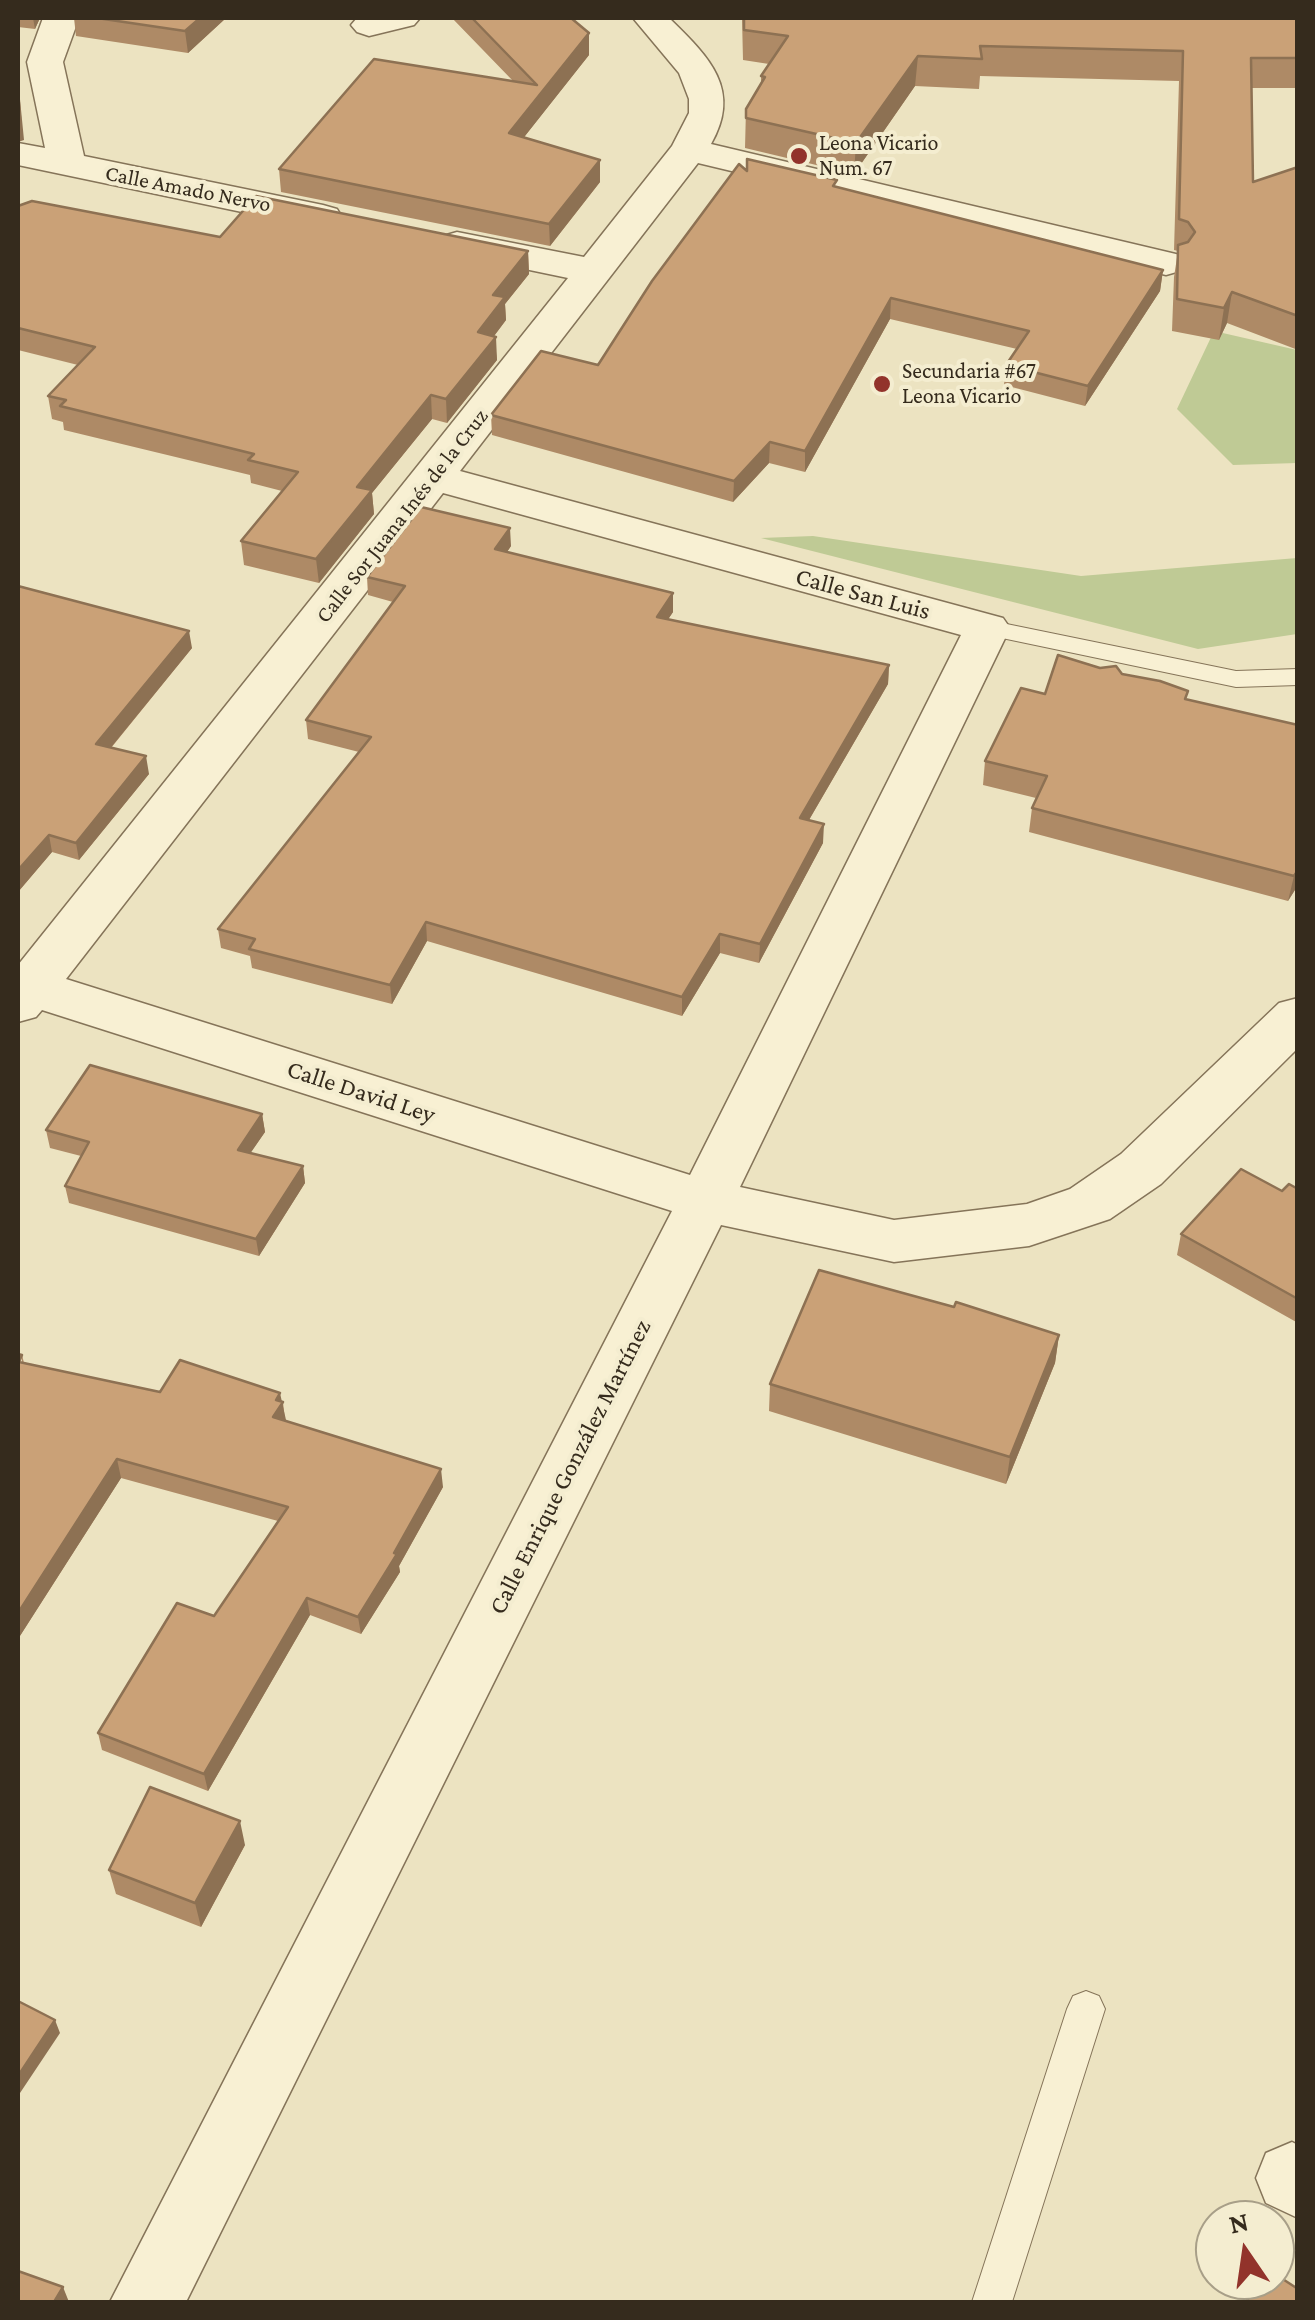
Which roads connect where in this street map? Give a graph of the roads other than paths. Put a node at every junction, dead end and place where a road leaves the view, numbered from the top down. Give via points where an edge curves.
1 (61, 18) edge
2 (650, 18) edge
3 (689, 150) junction
4 (18, 154) edge
5 (55, 178) junction
6 (360, 224) edge
7 (418, 236) edge
8 (1166, 263) dead end
9 (593, 271) junction
10 (434, 477) junction
11 (987, 628) junction
12 (1298, 677) edge
13 (22, 992) edge
14 (1298, 1016) edge
15 (705, 1201) junction
16 (1086, 2008) dead end
17 (147, 2302) edge
18 (992, 2302) edge

1 - 5 street via 45,62
2 - 3 street, Calle Sor Juana Inés de la Cruz via 700,77 706,96 707,115
3 - 8 street
3 - 9 street, Calle Sor Juana Inés de la Cruz
4 - 5 street, Calle Amado Nervo
5 - 6 street, Calle Amado Nervo
7 - 9 street
9 - 10 street, Calle Sor Juana Inés de la Cruz
10 - 11 street, Calle San Luis
10 - 13 street, Calle Sor Juana Inés de la Cruz
11 - 12 lane, Calle San Luis via 1236,679
11 - 15 street, Calle Enrique González Martínez
13 - 15 street, Calle David Ley
14 - 15 street, Calle David Ley via 1140,1170 1090,1204 1029,1225 894,1240
15 - 17 street, Calle Enrique González Martínez
16 - 18 lane

